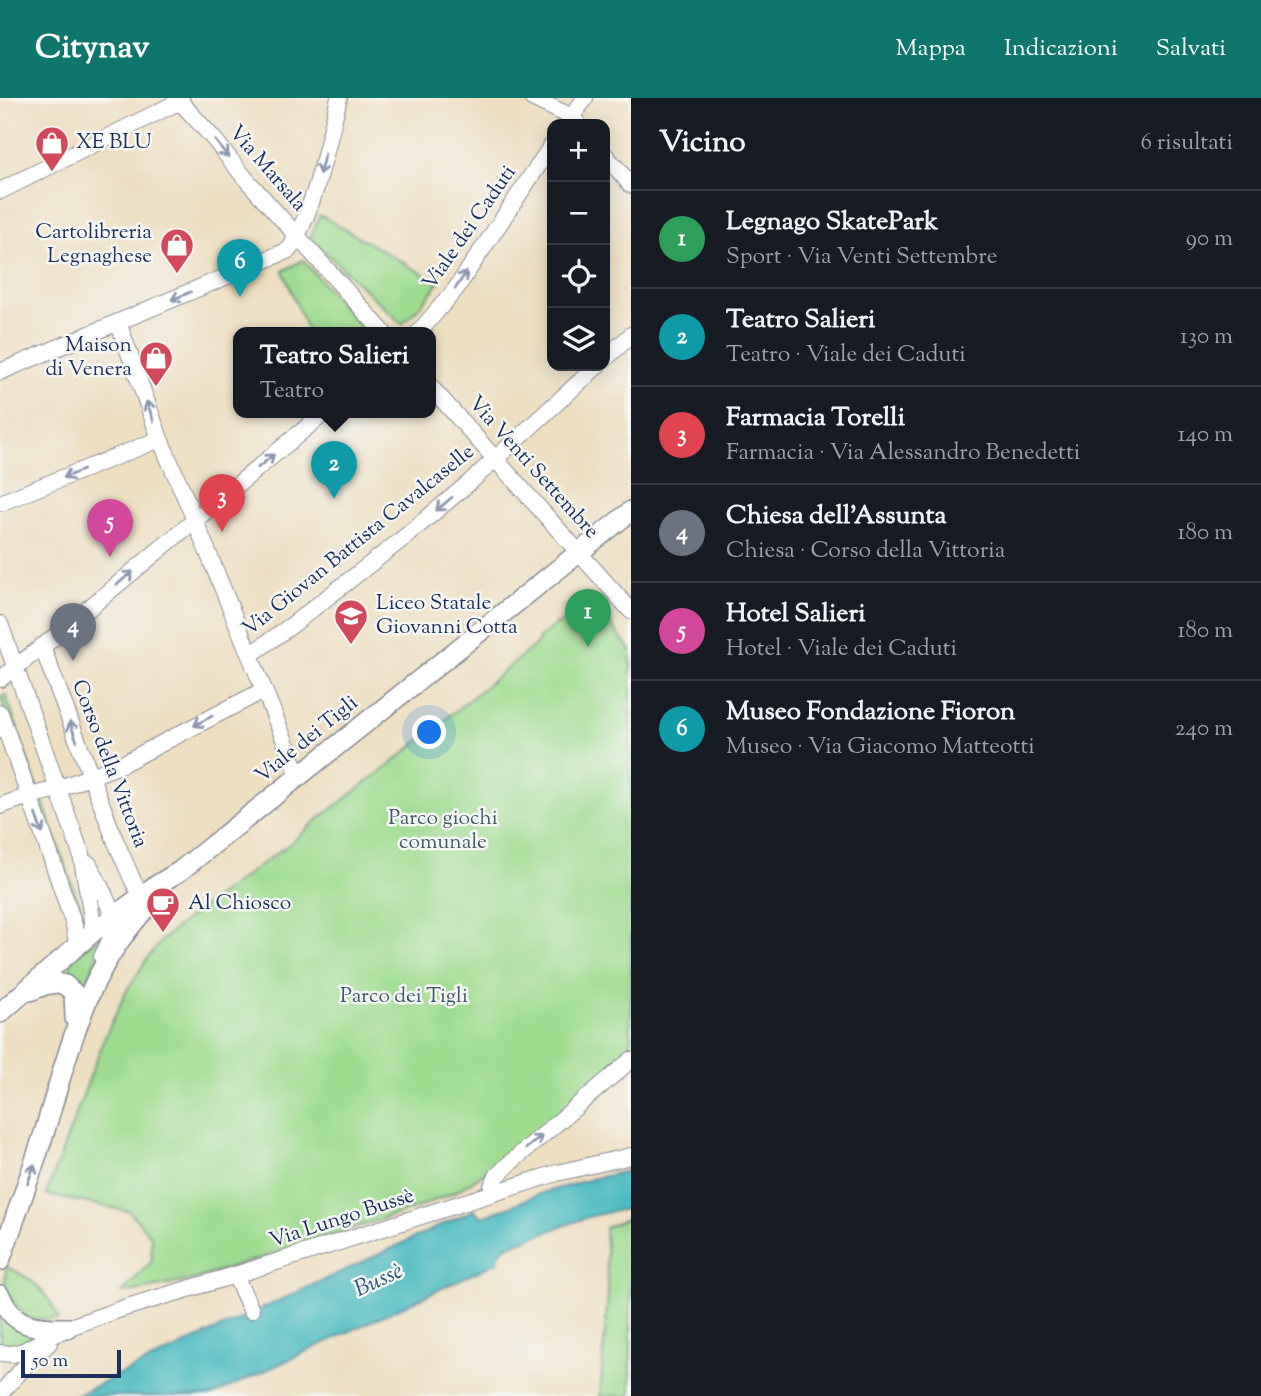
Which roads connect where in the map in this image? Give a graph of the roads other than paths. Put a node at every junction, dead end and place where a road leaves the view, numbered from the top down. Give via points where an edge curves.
1 (339, 98) edge
2 (532, 98) edge
3 (585, 98) edge
4 (179, 99) edge
5 (567, 119) edge
6 (574, 119) edge
7 (547, 152) edge
8 (610, 161) edge
9 (631, 185) edge
10 (0, 191) edge
11 (298, 236) junction
12 (118, 322) junction
13 (379, 327) edge
14 (423, 327) edge
15 (631, 335) edge
16 (610, 354) edge
17 (592, 371) edge
18 (0, 372) edge
19 (436, 393) edge
20 (318, 418) edge
21 (160, 439) junction
22 (495, 459) junction
23 (0, 503) edge
24 (631, 511) edge
25 (194, 520) junction
26 (580, 552) junction
27 (631, 611) edge
28 (0, 624) edge
29 (42, 646) junction
30 (250, 655) junction
31 (15, 667) junction
32 (0, 679) edge
33 (264, 690) junction
34 (0, 713) edge
35 (301, 774) junction
36 (91, 777) junction
37 (58, 789) junction
38 (29, 796) junction
39 (0, 806) edge
40 (81, 854) junction
41 (180, 871) junction
42 (141, 896) junction
43 (112, 918) junction
44 (86, 938) junction
45 (93, 986) junction
46 (6, 1008) edge
47 (75, 1031) junction
48 (631, 1060) edge
49 (631, 1156) edge
50 (494, 1192) junction
51 (0, 1261) edge
52 (235, 1275) junction
53 (0, 1296) edge
54 (251, 1310) dead end
55 (67, 1328) junction
56 (0, 1353) edge
57 (0, 1394) edge

1 -> 11 street
2 - 5 street
3 - 6 street
4 - 10 street
4 -> 11 street, Via Marsala
14 -> 7 street, Viale dei Caduti via 454,290
8 - 9 street
11 -> 12 street via 289,250
11 - 13 street
12 - 18 street
21 -> 12 street
15 - 16 street
17 - 22 street, Via Giovan Battista Cavalcaselle
19 - 22 street, Via Venti Settembre
25 -> 20 street
21 -> 23 street
21 - 25 street
22 - 26 street, Via Venti Settembre
22 -> 30 street, Via Giovan Battista Cavalcaselle via 406,536
24 - 26 street, Viale dei Tigli
29 -> 25 street
25 - 30 street
26 - 27 street, Via Venti Settembre
26 - 35 street, Viale dei Tigli
28 - 31 street
29 - 31 street
36 -> 29 street, Corso della Vittoria
30 - 33 street
31 - 32 street
31 - 37 street
33 - 35 street
33 -> 36 street
34 - 38 street
35 - 41 street, Viale dei Tigli
36 - 37 street
36 - 42 street, Corso della Vittoria
37 - 38 street
37 - 40 street
38 - 39 street
38 -> 44 street
40 - 43 street
40 - 44 street via 92,912
41 - 42 street, Viale dei Tigli
41 - 45 street via 130,928
42 - 43 street, Viale dei Tigli
43 - 44 street, Viale dei Tigli
43 - 45 street via 113,930
44 - 46 street, Viale dei Tigli
45 - 47 street
46 - 47 street, Viale dei Tigli via 45,985 65,985 74,993
51 -> 47 street
50 -> 48 street via 497,1176 510,1163
49 - 50 street, Via Lungo Bussè
50 - 52 street, Via Lungo Bussè
52 - 54 street
52 - 55 street, Via Lungo Bussè
53 - 55 street via 14,1317 27,1325
55 - 56 street, Via Lungo Bussè via 23,1351
55 - 57 street, Via Lungo Bussè

